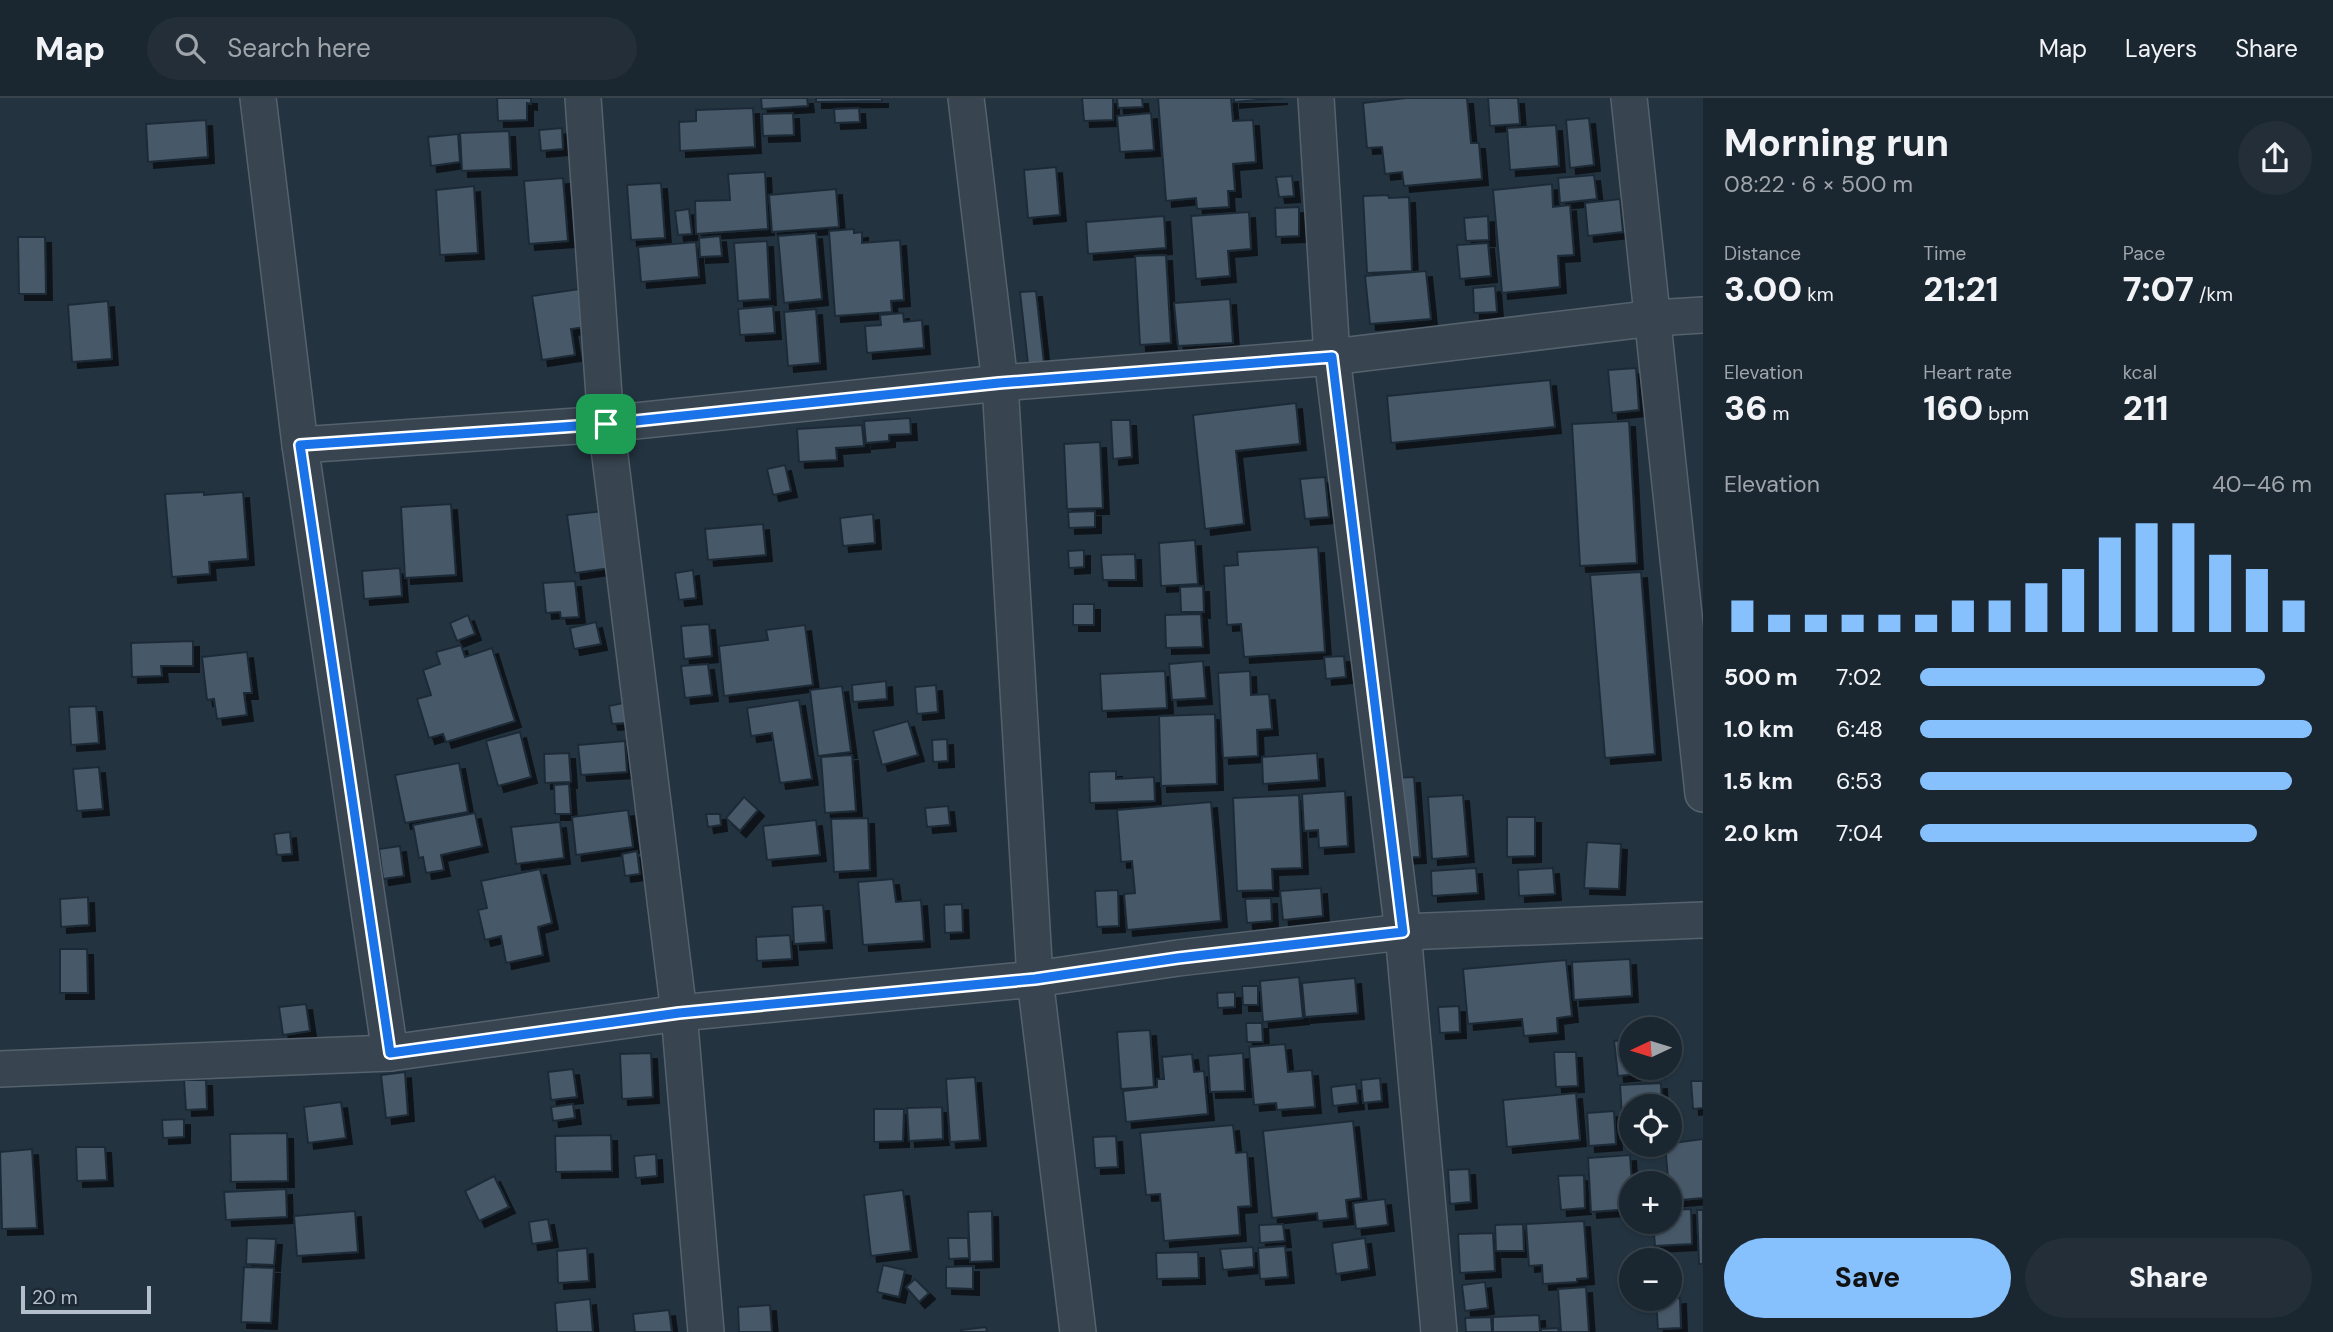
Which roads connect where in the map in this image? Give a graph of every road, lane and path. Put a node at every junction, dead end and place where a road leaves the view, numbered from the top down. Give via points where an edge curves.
1 (258, 98) edge
2 (583, 98) edge
3 (966, 98) edge
4 (1316, 98) edge
5 (1629, 98) edge
6 (1703, 315) edge
7 (1654, 318) junction
8 (1332, 357) junction
9 (999, 383) junction
10 (606, 424) junction
11 (300, 445) junction
12 (1703, 794) edge
13 (1703, 920) edge
14 (1403, 932) junction
15 (1035, 979) junction
16 (679, 1013) junction
17 (390, 1053) junction
18 (0, 1069) edge
19 (706, 1332) edge
20 (1078, 1332) edge
21 (1438, 1332) edge

1 - 11 street
2 - 10 street
3 - 9 street
4 - 8 street
5 - 7 street
6 - 7 street
7 - 8 street
7 - 12 street
8 - 9 street
8 - 14 street
9 - 10 street
9 - 15 street
10 - 11 street
10 - 16 street
11 - 17 street
13 - 14 street
14 - 15 street
14 - 21 street
15 - 16 street
15 - 20 street
16 - 17 street
16 - 19 street
17 - 18 street

